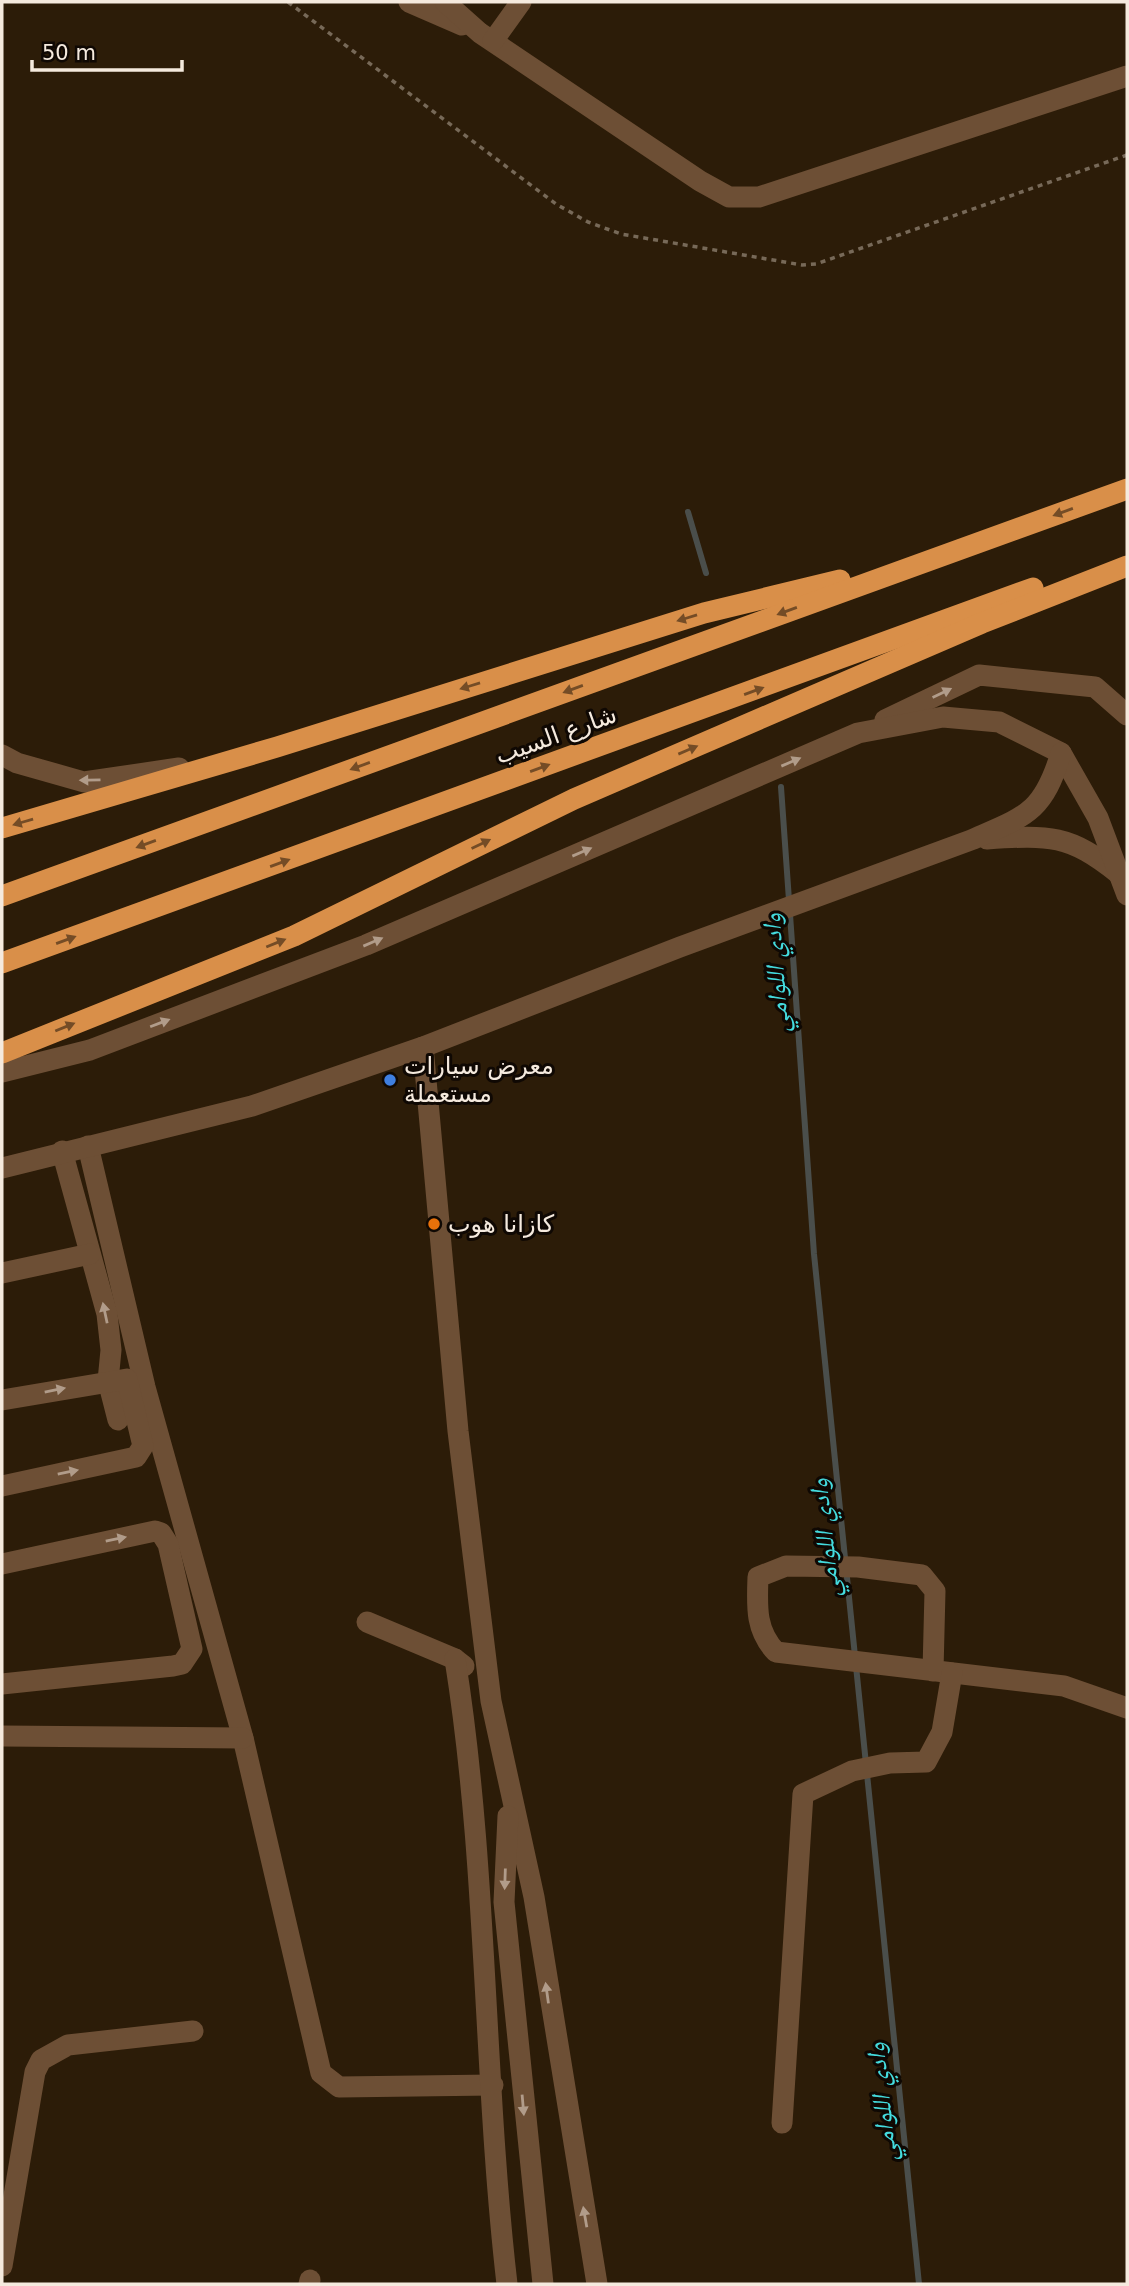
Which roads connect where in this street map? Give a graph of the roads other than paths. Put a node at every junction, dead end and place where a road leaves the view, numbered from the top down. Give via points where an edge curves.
1 (409, 2) edge
2 (445, 2) edge
3 (521, 2) edge
4 (486, 37) junction
5 (1127, 76) edge
6 (1127, 489) edge
7 (944, 554) junction
8 (1127, 554) edge
9 (1127, 566) edge
10 (1127, 715) edge
11 (858, 733) junction
12 (2, 738) edge
13 (277, 747) junction
14 (1061, 753) junction
15 (9, 759) edge
16 (2, 828) edge
17 (971, 840) junction
18 (1124, 885) edge
19 (2, 896) edge
20 (2, 963) edge
21 (423, 1047) junction
22 (2, 1052) edge
23 (2, 1072) edge
24 (88, 1146) junction
25 (62, 1151) junction
26 (2, 1168) edge
27 (90, 1254) junction
28 (2, 1273) edge
29 (108, 1381) junction
30 (2, 1400) edge
31 (118, 1420) dead end
32 (2, 1486) edge
33 (2, 1564) edge
34 (368, 1622) dead end
35 (455, 1659) junction
36 (943, 1672) junction
37 (2, 1684) edge
38 (491, 1701) junction
39 (1127, 1708) edge
40 (2, 1736) edge
41 (243, 1738) junction
42 (509, 1786) junction
43 (193, 2031) dead end
44 (493, 2085) junction
45 (782, 2123) dead end
46 (2, 2266) edge
47 (507, 2284) edge
48 (543, 2284) edge
49 (597, 2284) edge

1 - 4 street
2 - 4 street
3 - 4 street
4 - 5 street via 729,197 760,197
6 -> 7 highway, شارع السيب
7 -> 13 highway via 704,613
7 -> 19 highway, شارع السيب
20 -> 8 highway, شارع السيب
22 -> 9 highway via 294,936 574,799
11 -> 10 street via 979,675 1095,687
11 - 14 street via 943,717 999,722
23 -> 11 street via 90,1049 366,945
12 - 15 street
13 -> 15 street via 84,782
13 -> 16 highway
14 - 17 street via 1051,787 1038,805
14 - 18 street via 1098,818
17 - 18 street via 1058,839 1088,849
17 - 21 street
21 - 24 street via 252,1106
21 - 38 street via 458,1431
24 - 25 street
24 - 41 street via 149,1401
25 - 26 street
25 - 27 street
27 - 28 street
29 -> 27 street via 107,1314
30 -> 29 street
29 - 31 street
32 -> 29 street via 141,1452 129,1381
33 -> 37 street via 155,1531 166,1538 192,1649 182,1664
34 - 35 street
35 - 38 street via 473,1674
35 - 44 street via 469,1747
36 - 36 street via 776,1652 764,1640 757,1614 758,1577 786,1566 922,1574 936,1591
36 - 39 street via 1064,1686
36 - 45 street via 942,1732 926,1762 890,1763 852,1772 803,1794
38 - 42 street
40 - 41 street
41 - 44 street via 321,2073 339,2087
42 -> 48 street via 505,1902
49 -> 42 street via 534,1897
43 - 46 street via 68,2045 41,2060 35,2072
44 - 47 street

